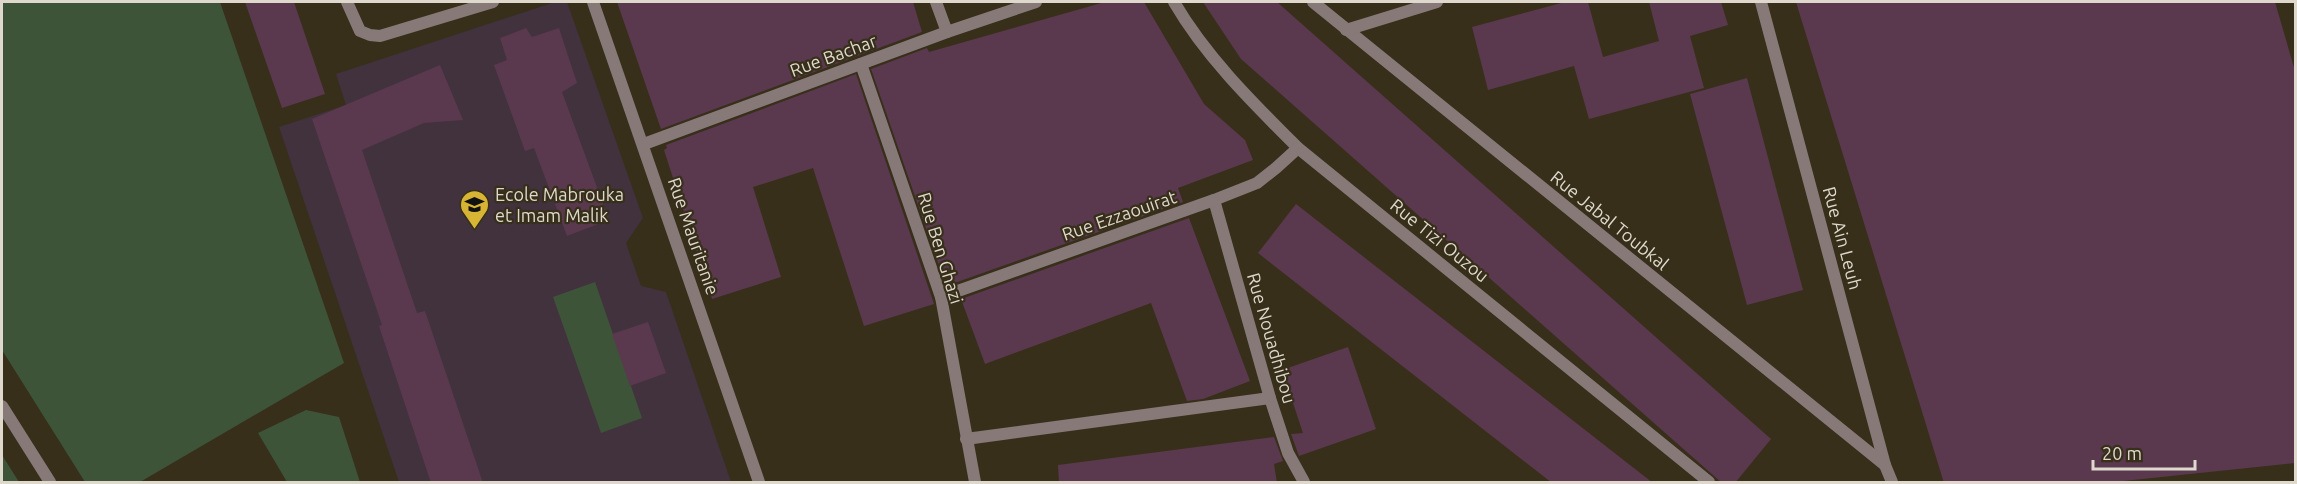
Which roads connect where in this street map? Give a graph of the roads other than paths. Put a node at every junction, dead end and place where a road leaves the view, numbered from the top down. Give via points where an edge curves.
1 (346, 2) edge
2 (493, 2) edge
3 (593, 2) edge
4 (936, 2) edge
5 (1036, 2) edge
6 (1174, 2) edge
7 (1314, 2) edge
8 (1437, 2) edge
9 (1761, 2) edge
10 (1346, 30) junction
11 (947, 32) junction
12 (861, 64) junction
13 (644, 144) junction
14 (1298, 148) junction
15 (1214, 200) junction
16 (940, 297) junction
17 (1270, 398) junction
18 (2, 406) edge
19 (966, 439) junction
20 (1885, 465) junction
21 (50, 483) edge
22 (759, 483) edge
23 (975, 483) edge
24 (1304, 483) edge
25 (1709, 483) edge
26 (1892, 483) edge

1 - 2 street via 360,31 380,36
3 - 13 street, Rue Mauritanie
4 - 11 street
5 - 11 street, Rue Bachar
6 - 14 street, Rue Tizi Ouzou via 1254,105
7 - 10 street, Rue Jabal Toubkal
8 - 10 street
9 - 20 street, Rue Ain Leuh
10 - 20 street, Rue Jabal Toubkal
11 - 12 street, Rue Bachar
12 - 13 street, Rue Bachar
12 - 16 street, Rue Ben Ghazi
13 - 22 street, Rue Mauritanie
14 - 15 street, Rue Ezzaouirat via 1257,183
14 - 25 street, Rue Tizi Ouzou
15 - 16 street, Rue Ezzaouirat
15 - 17 street, Rue Nouadhibou
16 - 19 street, Rue Ben Ghazi
17 - 19 street
17 - 24 street, Rue Nouadhibou via 1288,453
18 - 21 street
19 - 23 street, Rue Ben Ghazi
20 - 26 street, Rue Ain Leuh

